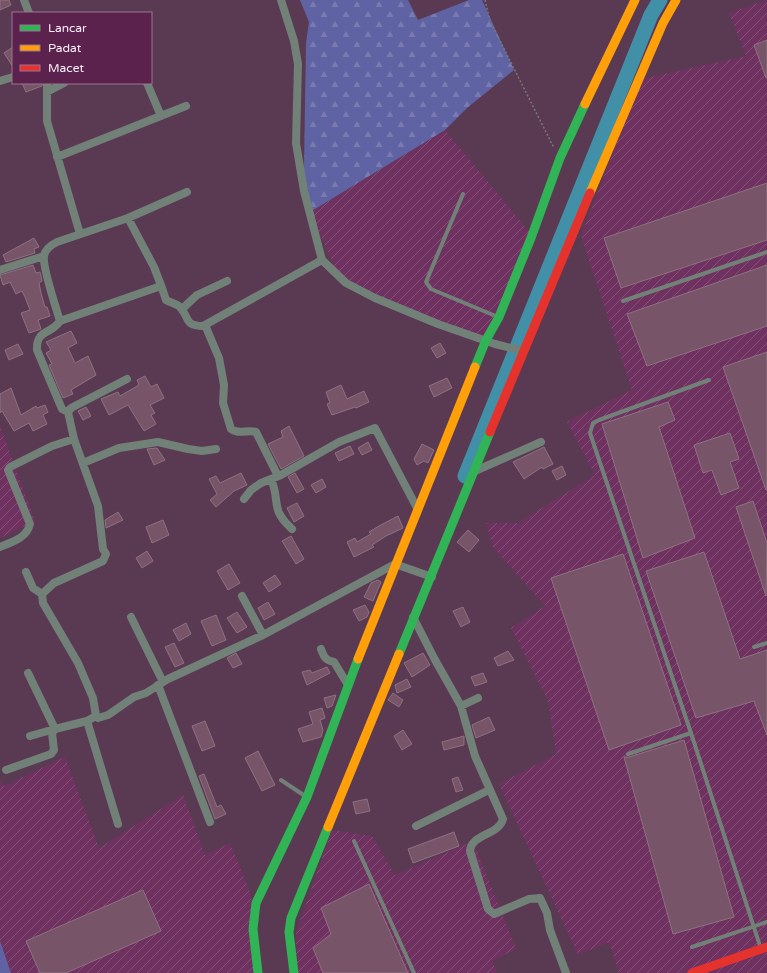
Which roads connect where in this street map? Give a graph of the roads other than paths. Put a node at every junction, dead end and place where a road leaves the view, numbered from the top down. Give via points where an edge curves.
1 (24, 0) edge
2 (281, 0) edge
3 (635, 0) edge
4 (676, 0) edge
5 (29, 12) edge
6 (12, 77) edge
7 (0, 81) edge
8 (47, 84) edge
9 (62, 84) edge
10 (147, 84) edge
11 (47, 92) junction
12 (186, 106) dead end
13 (161, 116) junction
14 (57, 157) junction
15 (187, 192) dead end
16 (463, 194) dead end
17 (128, 218) junction
18 (80, 234) junction
19 (767, 252) edge
20 (44, 256) junction
21 (318, 262) junction
22 (0, 270) edge
23 (227, 281) dead end
24 (162, 288) junction
25 (623, 301) dead end
26 (182, 309) junction
27 (499, 317) junction
28 (60, 321) junction
29 (205, 325) junction
30 (486, 340) junction
31 (522, 350) junction
32 (126, 379) dead end
33 (709, 380) dead end
34 (68, 412) junction
35 (74, 439) junction
36 (541, 442) dead end
37 (216, 449) dead end
38 (83, 463) junction
39 (475, 471) junction
40 (274, 478) junction
41 (244, 499) dead end
42 (418, 508) junction
43 (292, 529) dead end
44 (0, 547) edge
45 (395, 564) junction
46 (26, 572) dead end
47 (429, 576) junction
48 (42, 594) junction
49 (242, 596) dead end
50 (131, 617) dead end
51 (413, 617) junction
52 (263, 636) junction
53 (767, 643) edge
54 (754, 647) dead end
55 (321, 649) dead end
56 (28, 673) dead end
57 (160, 683) junction
58 (348, 685) junction
59 (478, 698) dead end
60 (461, 706) junction
61 (96, 716) junction
62 (88, 722) junction
63 (56, 729) junction
64 (691, 733) junction
65 (30, 736) dead end
66 (628, 754) dead end
67 (6, 770) dead end
68 (280, 780) dead end
69 (489, 790) junction
70 (307, 797) junction
71 (210, 822) dead end
72 (118, 824) dead end
73 (416, 826) dead end
74 (354, 841) dead end
75 (767, 922) edge
76 (754, 926) junction
77 (692, 947) dead end
78 (764, 948) edge
79 (258, 973) edge
80 (294, 973) edge
81 (414, 973) edge
82 (566, 973) edge
83 (692, 973) edge

1 - 5 street
2 - 21 street via 294,41 298,64 296,143
3 - 27 street via 560,158 532,238
4 - 31 street via 663,23
6 - 7 street
8 - 11 street
9 - 11 street
10 - 13 street
11 - 14 street via 47,121
12 - 13 street
13 - 14 street
14 - 18 street
15 - 17 street
16 - 27 lane via 426,282 431,289
17 - 18 street
17 - 24 street
18 - 20 street via 56,242 49,247
19 - 25 lane
20 - 22 street
20 - 28 street via 49,285
21 - 29 street
21 - 30 street via 346,283 375,298 438,324
23 - 26 street via 197,296
24 - 26 street via 166,300
24 - 28 street via 158,287
26 - 29 street via 193,326
27 - 30 street
28 - 34 street via 36,342 62,409
29 - 40 street via 219,358 224,385 223,403 231,429 237,432 256,432
30 - 31 street
30 - 42 street
31 - 39 street
32 - 34 street
33 - 64 lane via 599,420 594,423 590,433
34 - 35 street
35 - 38 street
35 - 44 street via 52,446 10,466 8,470 30,524 23,537
36 - 39 street
37 - 38 street via 202,451 158,442 119,448
38 - 48 street via 98,506 105,558 54,583
39 - 47 street
40 - 41 street via 251,490
40 - 42 street via 339,442 375,428
40 - 43 street via 276,508
42 - 45 street
45 - 47 street
45 - 52 street
45 - 58 street
46 - 48 street via 33,588
47 - 51 street
48 - 61 street via 43,603 78,664 93,698
49 - 52 street
50 - 57 street
51 - 60 street
51 - 80 street via 291,918 289,932
52 - 57 street
53 - 54 lane
55 - 58 street via 325,659 334,662
56 - 63 street
57 - 61 street via 108,715
57 - 71 street
58 - 70 street
59 - 60 street
60 - 69 street via 473,750
61 - 62 street
62 - 63 street
62 - 72 street
63 - 65 street
63 - 67 street via 52,733 54,750 51,754
64 - 66 lane
64 - 76 lane
68 - 70 lane
69 - 73 street
69 - 82 street via 503,821 470,845 488,909 494,914 529,899 540,898
70 - 79 street via 256,903 253,922
74 - 81 lane
75 - 76 lane
76 - 77 lane
76 - 78 lane
78 - 83 street

